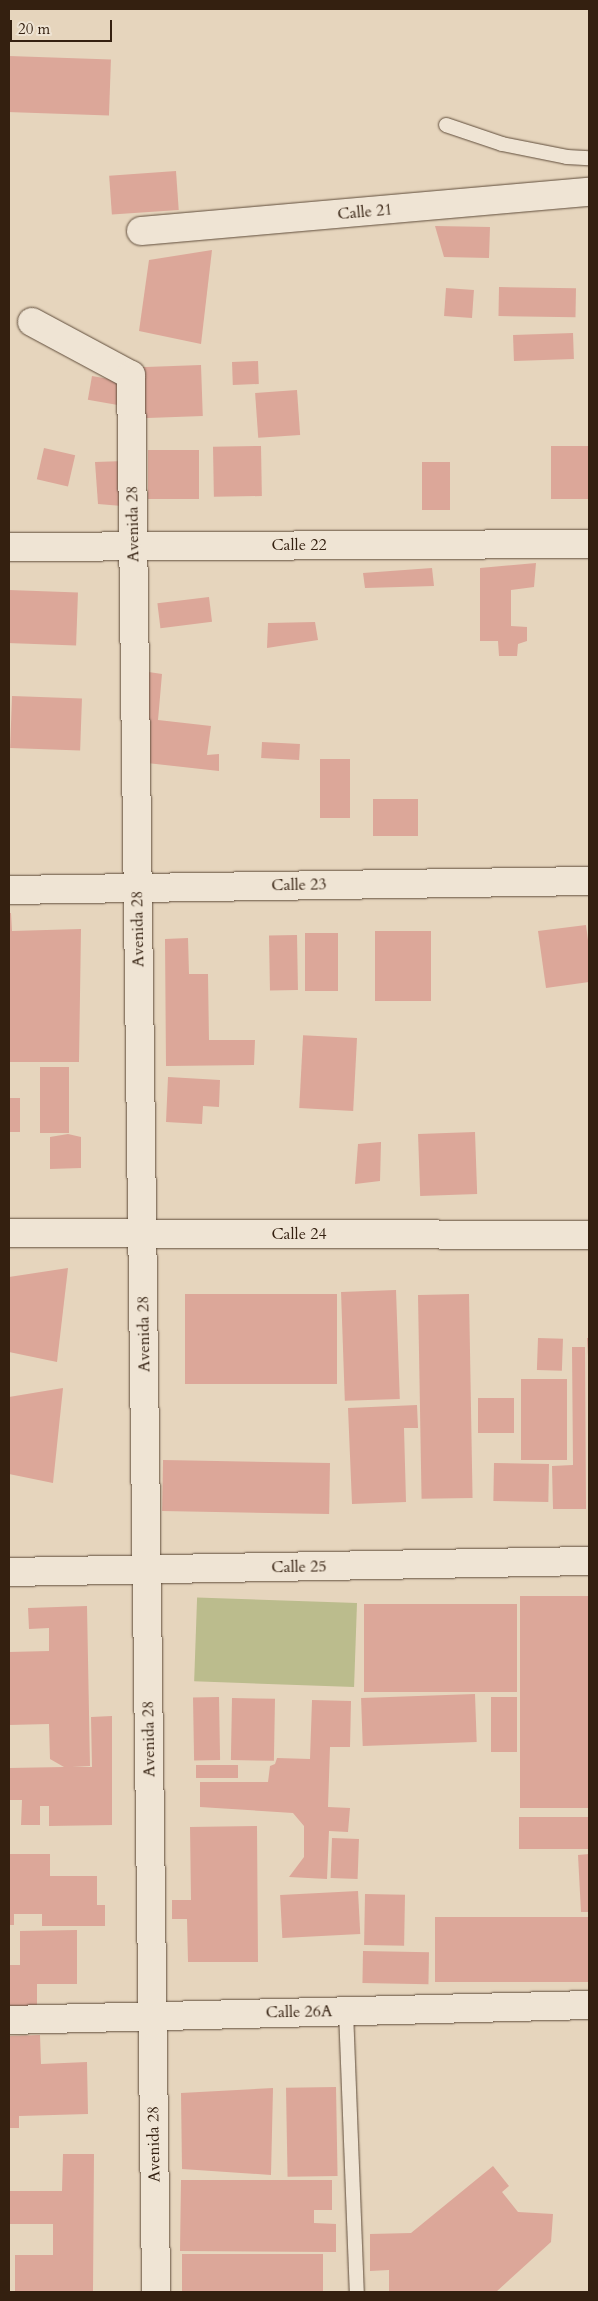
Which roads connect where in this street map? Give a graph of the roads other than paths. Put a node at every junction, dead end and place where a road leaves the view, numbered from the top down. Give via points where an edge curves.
1 (446, 125) dead end
2 (589, 158) edge
3 (589, 192) edge
4 (141, 231) dead end
5 (32, 322) dead end
6 (589, 544) edge
7 (133, 546) junction
8 (9, 547) edge
9 (589, 881) edge
10 (138, 888) junction
11 (9, 890) edge
12 (9, 1234) edge
13 (142, 1234) junction
14 (589, 1235) edge
15 (589, 1561) edge
16 (147, 1570) junction
17 (9, 1572) edge
18 (589, 2005) edge
19 (346, 2011) junction
20 (152, 2016) junction
21 (9, 2020) edge
22 (156, 2292) edge
23 (357, 2292) edge

1 - 2 lane via 502,144 567,157
3 - 4 street, Calle 21
5 - 7 street, Avenida 28 via 131,375
6 - 7 street, Calle 22
7 - 8 street, Calle 22
7 - 10 street, Avenida 28
9 - 10 street, Calle 23
10 - 11 street, Calle 23
10 - 13 street, Avenida 28
12 - 13 street, Calle 24
13 - 14 street, Calle 24
13 - 16 street, Avenida 28
15 - 16 street, Calle 25
16 - 17 street, Calle 25
16 - 20 street, Avenida 28
18 - 19 street, Calle 26A
19 - 20 street, Calle 26A
19 - 23 lane
20 - 21 street, Calle 26A
20 - 22 street, Avenida 28

